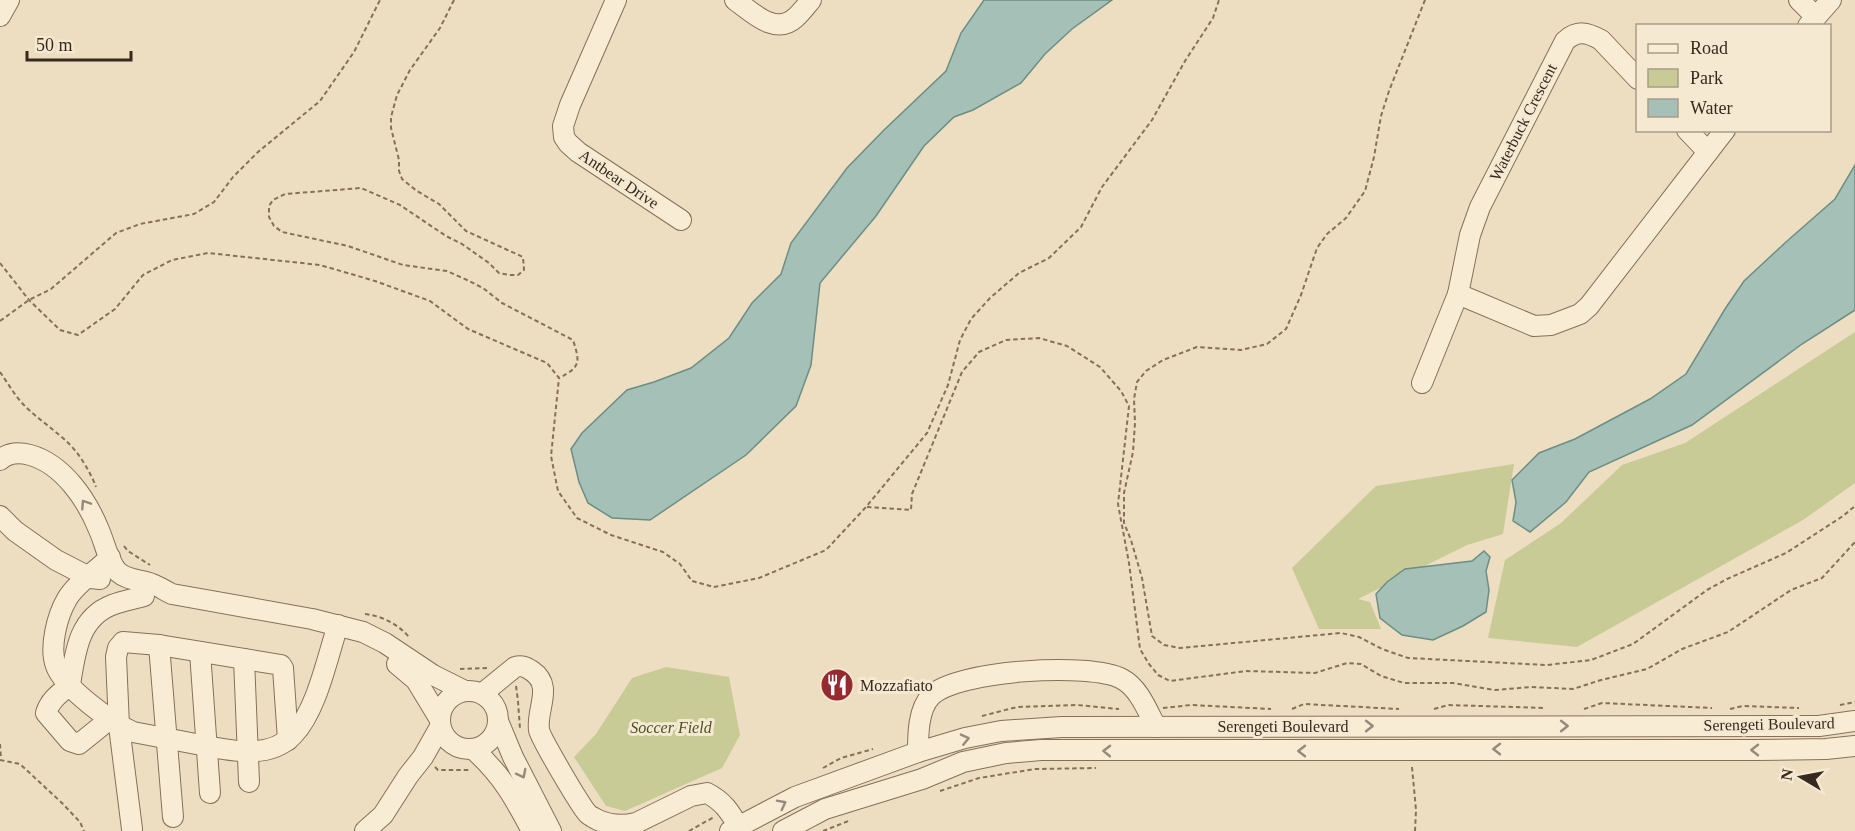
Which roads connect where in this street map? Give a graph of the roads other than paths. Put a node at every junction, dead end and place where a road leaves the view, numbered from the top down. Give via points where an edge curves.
1 (9, 0) edge
2 (616, 0) edge
3 (735, 0) edge
4 (812, 0) edge
5 (1799, 0) edge
6 (1831, 0) edge
7 (0, 16) edge
8 (1811, 21) edge
9 (1636, 77) edge
10 (1689, 132) edge
11 (1723, 132) edge
12 (1708, 152) junction
13 (681, 220) dead end
14 (1458, 294) junction
15 (1422, 383) dead end
16 (0, 460) edge
17 (0, 516) edge
18 (110, 557) junction
19 (90, 578) junction
20 (127, 578) junction
21 (144, 596) junction
22 (63, 607) junction
23 (92, 618) junction
24 (336, 631) junction
25 (79, 637) junction
26 (159, 645) junction
27 (200, 652) junction
28 (244, 659) junction
29 (70, 685) junction
30 (463, 690) junction
31 (483, 693) junction
32 (498, 721) junction
33 (1855, 721) edge
34 (114, 722) junction
35 (440, 722) junction
36 (1155, 727) junction
37 (166, 738) junction
38 (288, 740) junction
39 (206, 746) junction
40 (1855, 746) edge
41 (473, 749) junction
42 (248, 752) junction
43 (918, 752) junction
44 (249, 782) dead end
45 (210, 793) dead end
46 (173, 817) dead end
47 (132, 829) dead end
48 (734, 829) edge
49 (365, 831) edge
50 (532, 831) edge
51 (551, 831) edge
52 (783, 831) edge

1 - 7 street
2 - 13 street, Antbear Drive via 570,105 564,136 578,152
3 - 4 street via 764,21 779,25 794,20
5 - 8 street
6 - 8 street
9 - 14 street, Waterbuck Crescent via 1594,36 1581,32 1565,41 1480,207
10 - 12 street
11 - 12 street
12 - 14 street via 1580,314 1551,325 1534,326
14 - 15 street, Waterbuck Crescent
18 -> 16 street via 87,505 51,465 22,453 12,453
17 - 19 street via 57,560
18 - 19 street
18 - 20 street via 115,568
19 - 20 street
19 - 22 street via 67,598
19 - 23 street via 95,603
20 - 21 street
20 - 24 street via 172,594 312,619
21 - 23 street via 113,604
21 - 24 street via 174,607
22 - 25 street
22 - 29 street via 54,638 54,654 58,671
23 - 25 street
24 - 30 street via 363,632
24 - 35 street via 381,654 412,676
24 - 38 street via 314,700
25 - 29 street
26 - 27 street
26 - 34 street via 123,642 118,648
26 - 37 street
27 - 28 street
27 - 39 street
28 - 38 street via 283,668
28 - 42 street
29 - 34 street
29 - 34 street via 54,698 46,713 70,741 79,744
30 - 31 street
30 - 35 street via 446,701
31 - 32 street via 496,708
31 - 48 street via 515,667 530,669 541,678 544,686 539,731 578,800 596,819 612,824 636,823 691,796 707,793 724,804
32 - 41 street via 492,738
32 -> 51 street
36 -> 33 street, Serengeti Boulevard via 1819,726
34 - 37 street via 133,732
34 - 47 street
35 - 41 street via 450,743
35 - 49 street via 423,757 383,815
43 -> 36 street, Serengeti Boulevard via 1009,730
36 - 43 street via 1136,690 1110,674 1009,672 953,683 933,694 924,704
37 - 39 street
37 - 46 street
38 - 42 street via 276,747
39 - 42 street
39 - 45 street
40 -> 52 street, Serengeti Boulevard via 1755,750 1041,750 963,762 825,809
41 - 50 street via 507,786
42 - 44 street
48 -> 43 street, Serengeti Boulevard via 795,797

